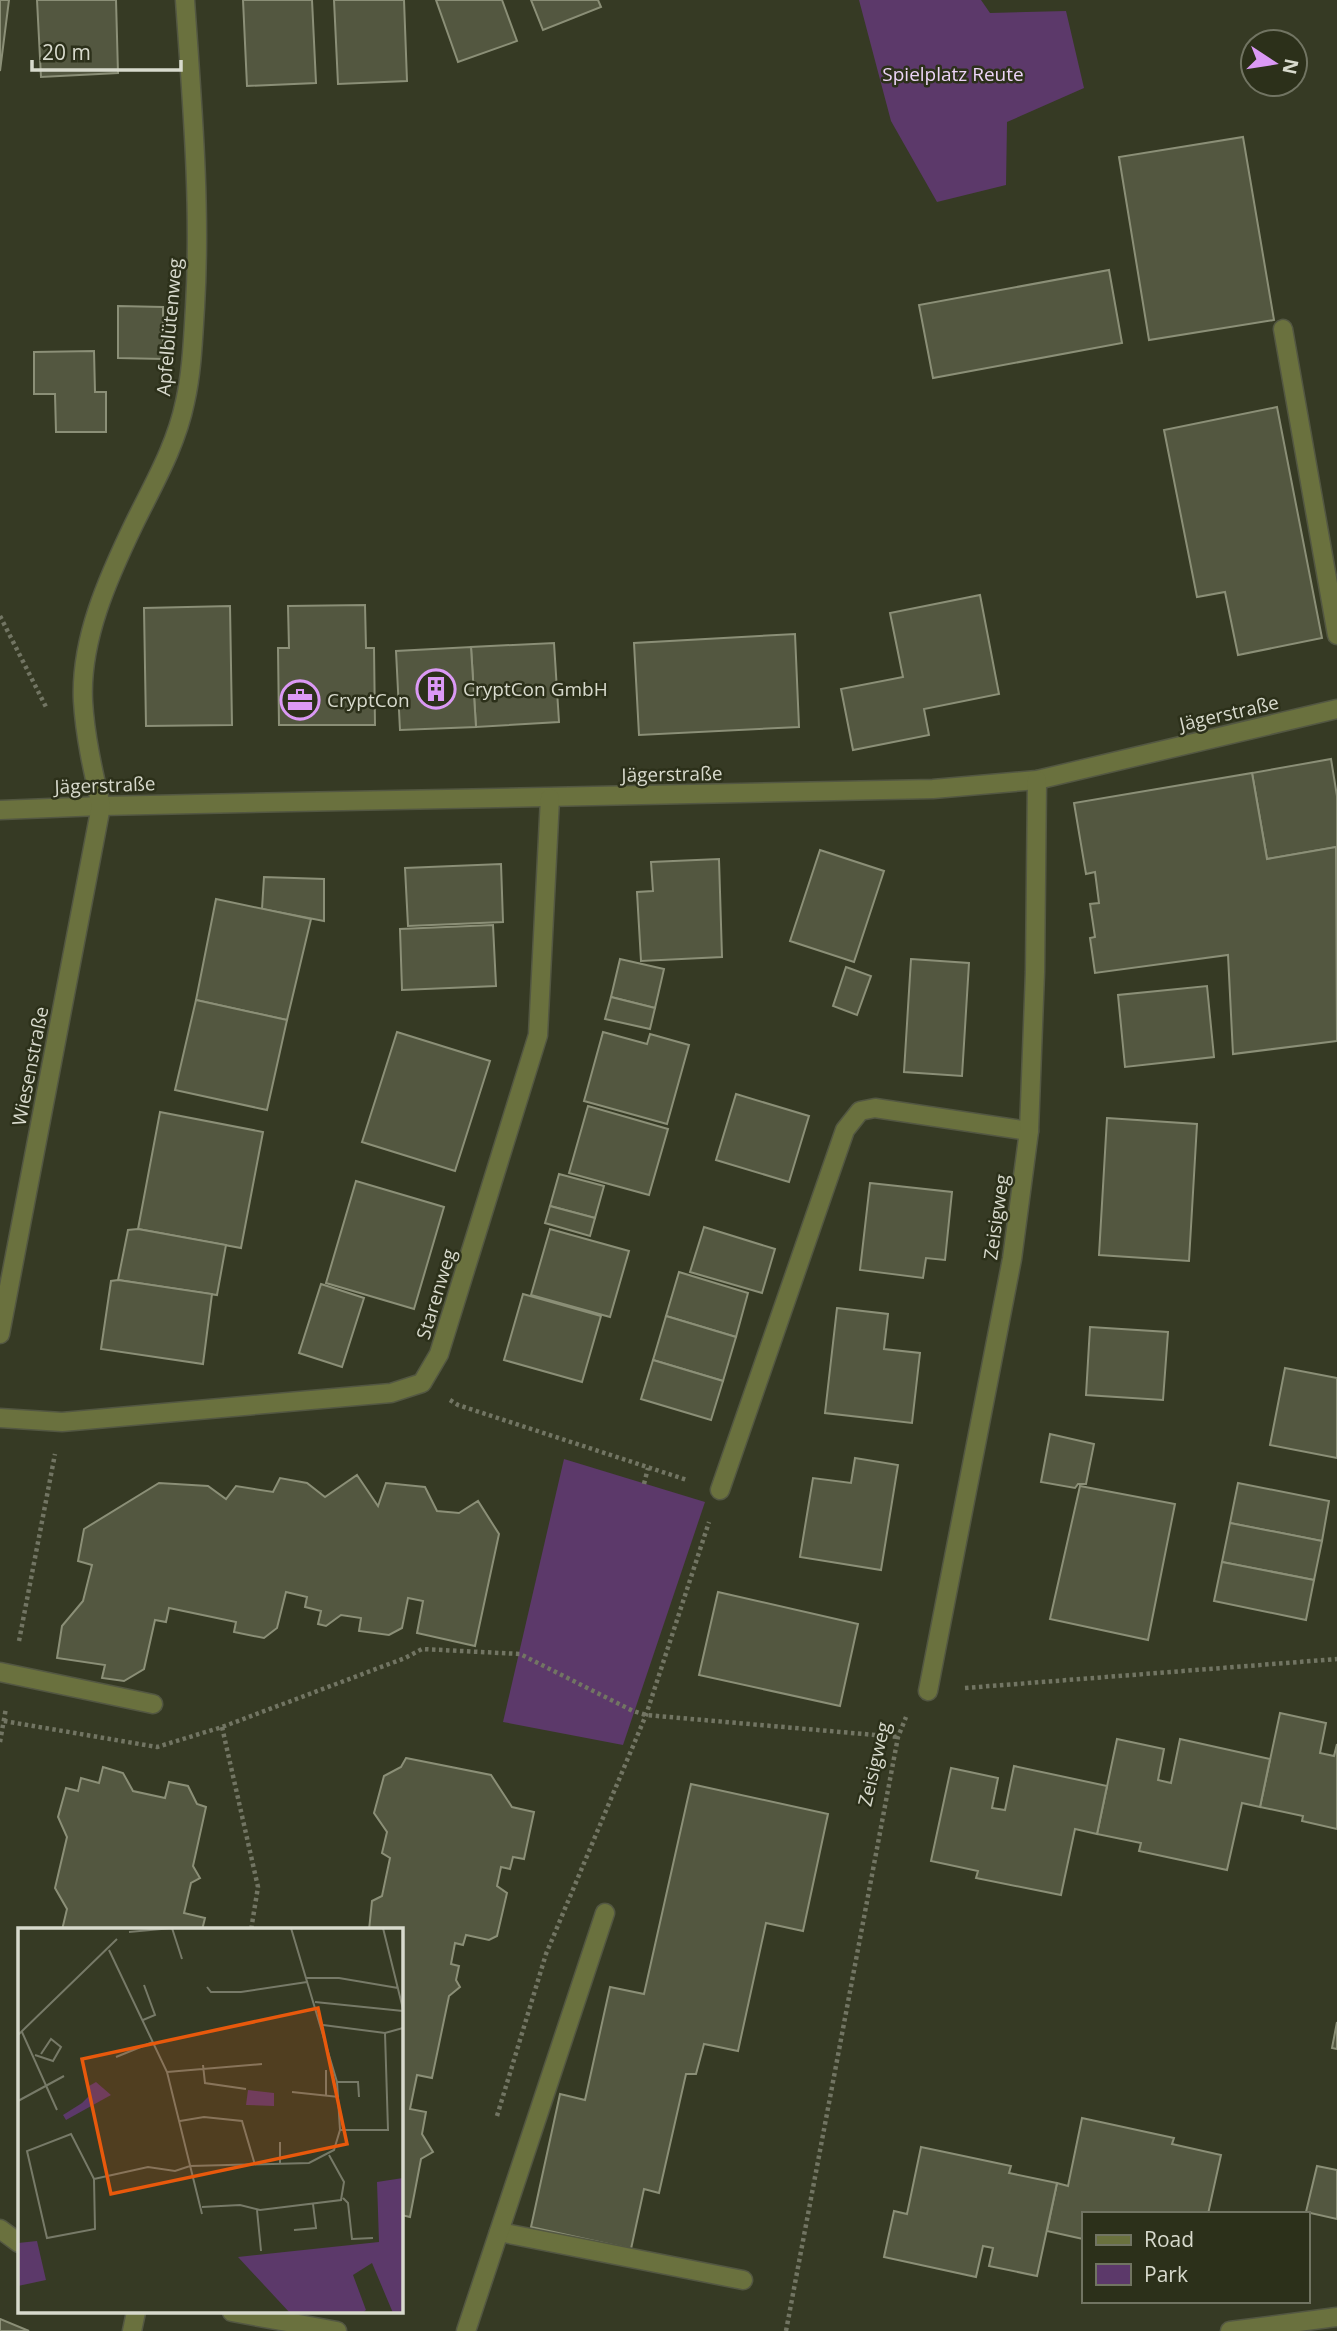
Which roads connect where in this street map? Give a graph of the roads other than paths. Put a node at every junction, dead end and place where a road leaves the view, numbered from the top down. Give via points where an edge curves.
1 (185, 0) edge
2 (1283, 329) dead end
3 (1337, 635) edge
4 (1337, 709) edge
5 (1037, 780) junction
6 (550, 798) junction
7 (101, 806) junction
8 (0, 810) edge
9 (1029, 1131) junction
10 (0, 1334) edge
11 (0, 1418) edge
12 (720, 1490) road end
13 (6, 1674) edge
14 (928, 1691) road end
15 (153, 1704) dead end
16 (605, 1913) dead end
17 (0, 2229) edge
18 (499, 2232) junction
19 (18, 2242) edge
20 (743, 2280) dead end
21 (243, 2314) edge
22 (1337, 2318) edge
23 (337, 2331) edge
24 (466, 2331) edge
25 (1230, 2331) edge

1 - 7 street, Apfelblütenweg via 196,165 192,349 185,403 168,456 102,595 86,658 83,700
2 - 3 street
4 - 5 street, Jägerstraße
5 - 6 street, Jägerstraße via 933,789
5 - 9 street, Zeisigweg
6 - 7 street, Jägerstraße
6 - 11 street, Starenweg via 538,1034 439,1354 422,1383 391,1393 62,1422
7 - 8 street, Jägerstraße
7 - 10 street, Wiesenstraße
9 - 12 street via 875,1108 860,1111 845,1130
9 - 14 street, Zeisigweg via 1012,1259
13 - 15 street
16 - 18 street
17 - 19 street
18 - 20 street
18 - 24 street
21 - 23 street
22 - 25 street

